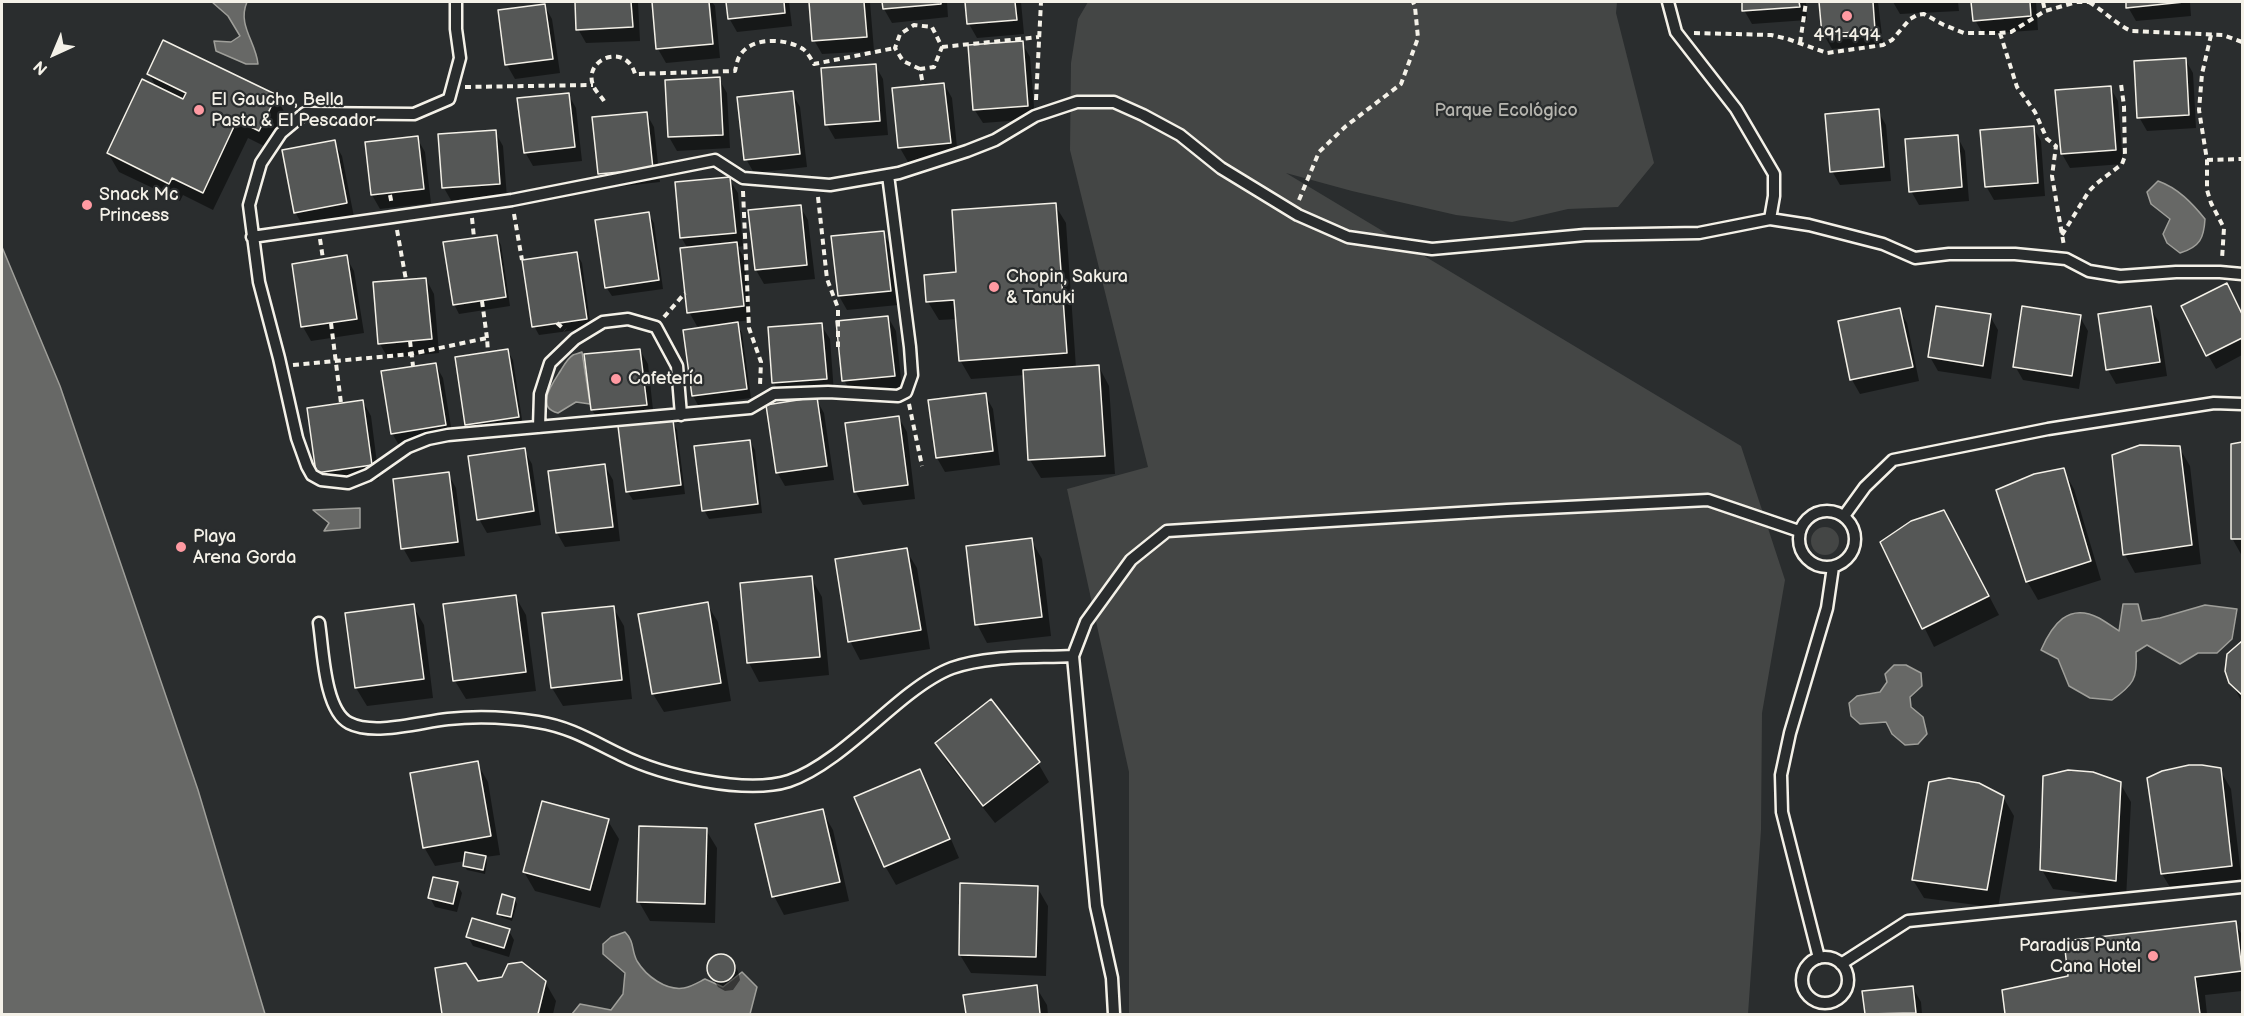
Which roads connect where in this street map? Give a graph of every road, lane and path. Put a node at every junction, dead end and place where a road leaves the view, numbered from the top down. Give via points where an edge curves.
1 (456, 2) edge
2 (1041, 2) edge
3 (1413, 2) edge
4 (1668, 2) edge
5 (1806, 2) edge
6 (2043, 2) edge
7 (2089, 2) edge
8 (2044, 11) junction
9 (1676, 32) junction
10 (2000, 33) junction
11 (2211, 35) junction
12 (1039, 37) junction
13 (2242, 42) edge
14 (1800, 43) junction
15 (942, 47) junction
16 (895, 48) junction
17 (920, 69) junction
18 (2121, 84) dead end
19 (593, 85) junction
20 (924, 85) dead end
21 (452, 87) junction
22 (604, 101) dead end
23 (1028, 120) junction
24 (2242, 159) edge
25 (2207, 160) junction
26 (888, 175) junction
27 (743, 178) junction
28 (816, 184) junction
29 (390, 195) dead end
30 (512, 200) junction
31 (1299, 215) junction
32 (394, 217) junction
33 (1770, 219) junction
34 (2062, 236) junction
35 (252, 237) junction
36 (2066, 259) junction
37 (522, 260) dead end
38 (2220, 272) junction
39 (2242, 274) edge
40 (406, 280) dead end
41 (685, 293) dead end
42 (482, 301) dead end
43 (331, 323) dead end
44 (656, 327) junction
45 (487, 338) junction
46 (410, 341) dead end
47 (838, 347) dead end
48 (488, 352) dead end
49 (411, 354) junction
50 (335, 361) junction
51 (280, 366) junction
52 (413, 366) dead end
53 (906, 392) junction
54 (774, 394) junction
55 (340, 403) dead end
56 (2242, 404) edge
57 (681, 415) junction
58 (539, 427) junction
59 (922, 466) dead end
60 (1844, 516) junction
61 (1799, 531) junction
62 (1833, 567) junction
63 (319, 622) dead end
64 (1073, 656) junction
65 (2242, 887) edge
66 (1819, 958) junction
67 (1841, 964) junction
68 (1826, 1009) edge
69 (1114, 1014) edge

1 - 21 lane via 460,58
2 - 12 path
3 - 31 path via 1418,38 1401,84 1319,152 1299,198
4 - 9 lane
5 - 14 path
6 - 8 path
7 - 8 path
7 - 11 path via 2131,31
8 - 10 path via 2011,32
9 - 14 path via 1771,35
9 - 33 lane via 1736,109 1774,174
10 - 14 path via 1964,33 1924,14 1910,19 1883,45 1827,53
10 - 34 path via 2017,87 2036,112 2047,139 2056,146 2052,176
11 - 13 path
11 - 25 path via 2199,110
12 - 15 path
12 - 23 path via 1038,84
15 - 16 path via 932,27 914,25 900,34
15 - 17 path via 934,67
16 - 17 path via 903,61
16 - 19 path via 814,64 805,50 775,40 745,51 735,71 646,74 635,74 629,62 618,56 607,57 597,63 592,73
17 - 20 path
18 - 34 path via 2126,156 2090,191
19 - 21 path
19 - 22 path
21 - 35 lane via 449,99 414,114 305,113 281,133 261,163 249,205
23 - 26 lane via 995,140
23 - 31 lane via 1077,102 1114,102 1180,135 1221,168
24 - 25 path
25 - 38 path via 2207,190 2224,228
26 - 28 lane
26 - 53 lane via 910,347 912,375
27 - 28 lane
27 - 30 lane via 715,160
27 - 54 path via 749,328 761,362 760,389
28 - 47 path via 827,279 838,308
29 - 32 path
30 - 32 lane
30 - 37 path
31 - 33 lane via 1348,237 1432,249 1585,235 1699,233
32 - 35 lane
32 - 40 path
33 - 36 lane via 1883,244 1915,258 2015,254
34 - 36 path
35 - 51 lane
36 - 38 lane via 2089,271 2120,276
38 - 39 lane
41 - 44 path
42 - 45 path
43 - 50 path
44 - 57 lane via 677,366
44 - 58 lane via 628,319 603,322 575,339 550,363 540,394
45 - 48 path
45 - 49 path
46 - 49 path
49 - 50 path
49 - 52 path
50 - 51 path
50 - 55 path
51 - 58 lane via 307,466 321,480 348,483 428,439
53 - 54 lane via 898,396
53 - 59 path
54 - 57 lane via 750,408
56 - 60 lane via 2214,403 2048,429 1893,460 1865,487
57 - 58 lane
60 - 61 lane via 1818,512
60 - 62 lane via 1854,531 1854,549 1842,564
61 - 62 lane via 1798,541 1806,558 1814,565
61 - 64 lane via 1708,500 1167,531 1131,561 1086,622
62 - 66 lane via 1827,608 1781,775 1782,812
63 - 64 lane via 331,702 339,715 360,727 506,716 571,730 656,769 713,782 759,785 788,781 812,770 928,680 951,668 987,660
64 - 69 lane via 1096,906 1112,978
65 - 67 lane via 1908,921
66 - 67 lane
66 - 68 lane via 1806,967 1802,981 1807,995
67 - 68 lane via 1848,977 1847,985 1840,998

